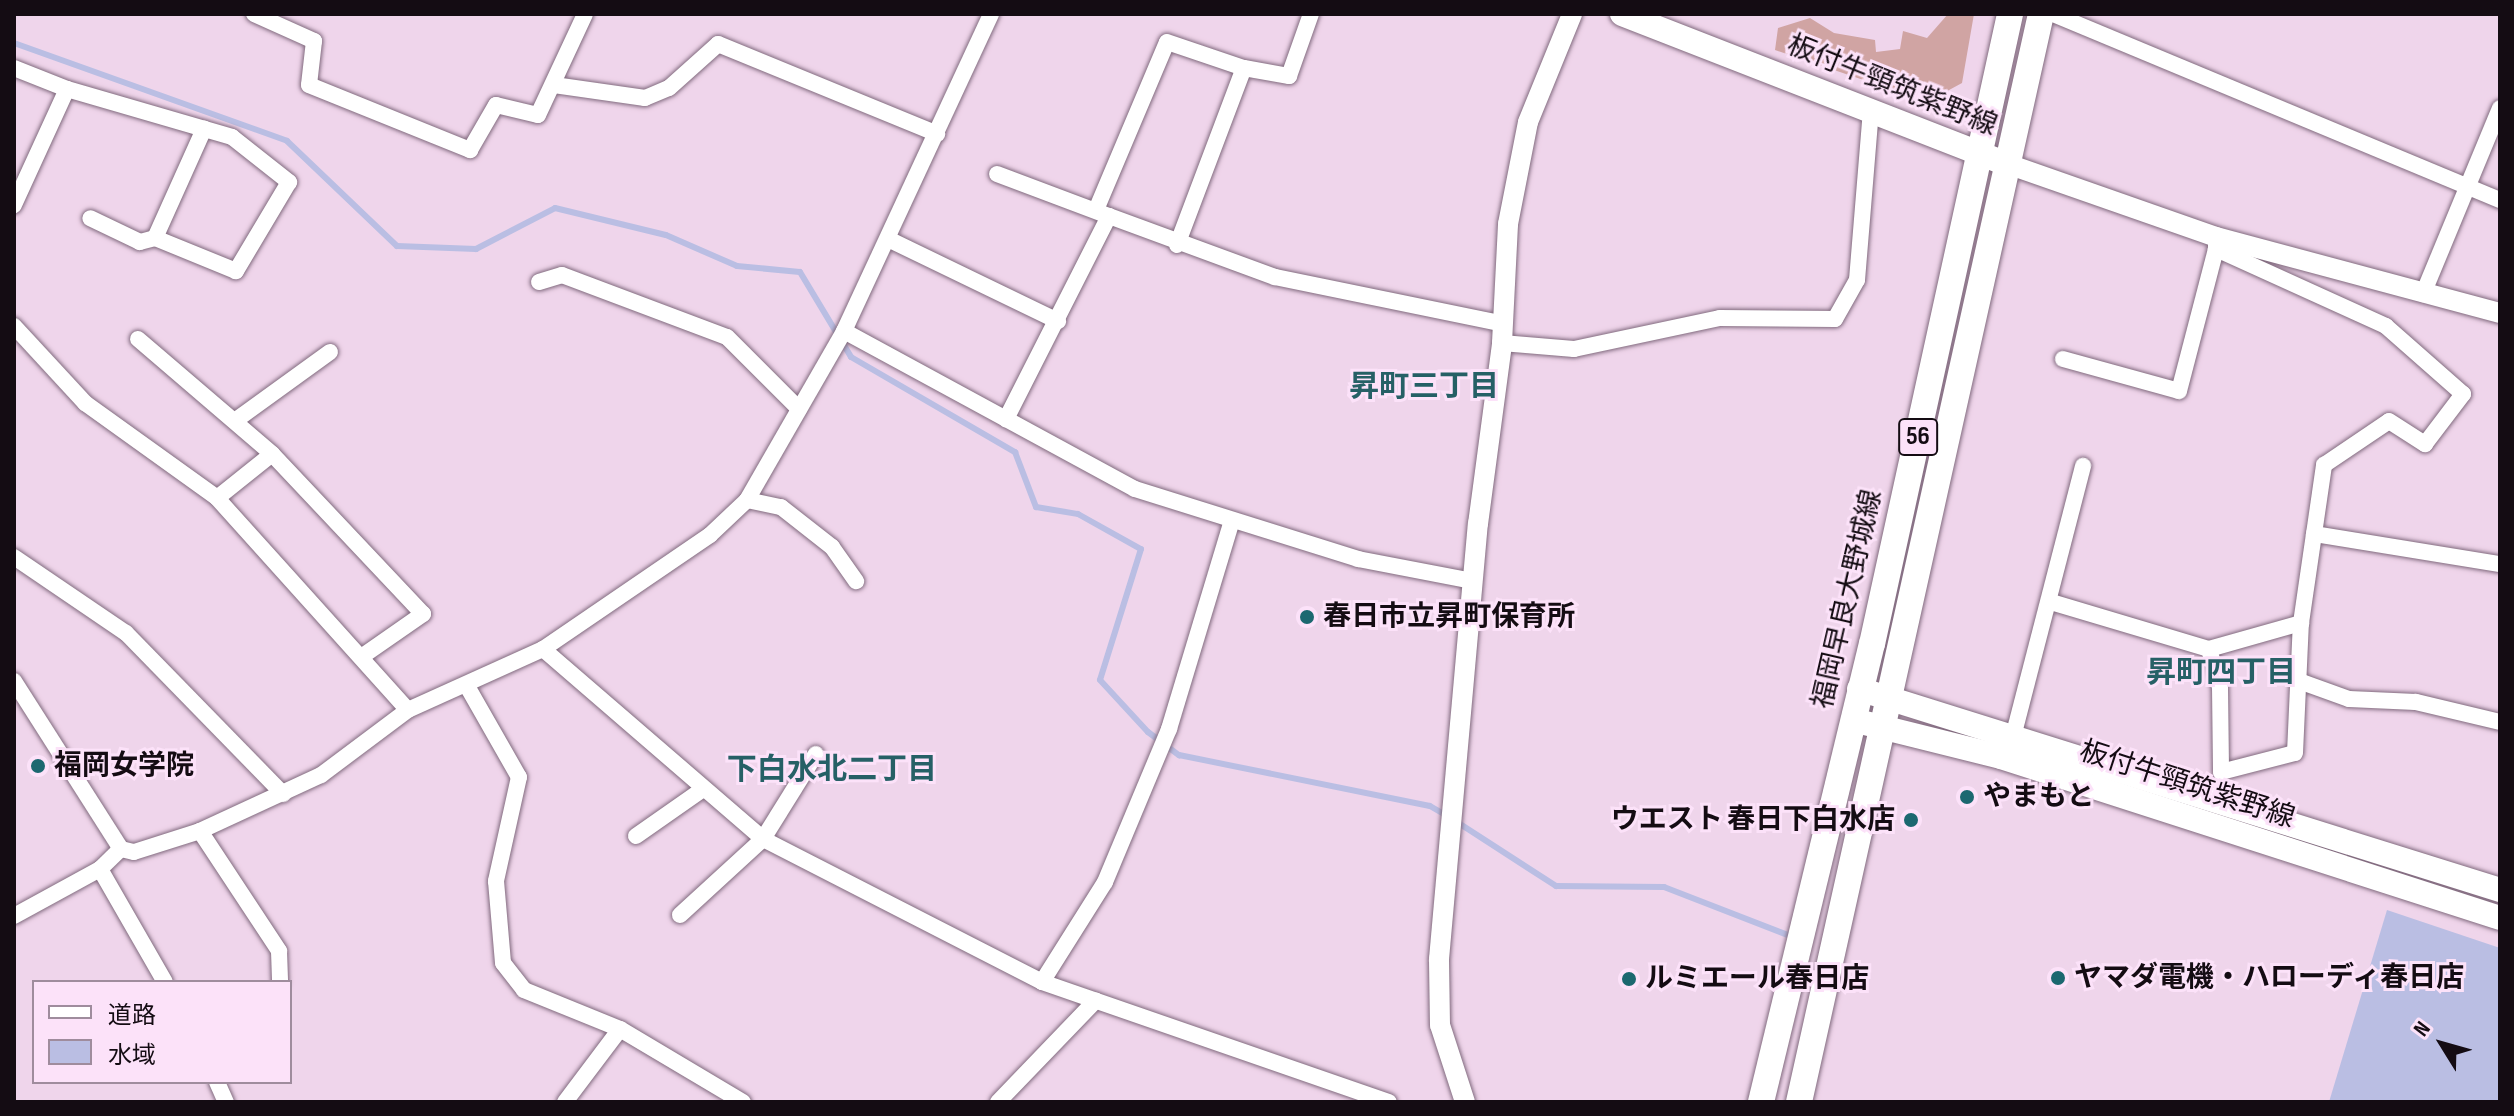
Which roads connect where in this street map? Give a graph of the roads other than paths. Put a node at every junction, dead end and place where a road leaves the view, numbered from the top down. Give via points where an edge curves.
1 (254, 14) edge
2 (585, 14) edge
3 (991, 14) edge
4 (1311, 14) edge
5 (1572, 14) edge
6 (1622, 14) edge
7 (2010, 14) edge
8 (2041, 14) edge
9 (2053, 14) edge
10 (14, 68) edge
11 (1244, 68) junction
12 (554, 85) junction
13 (67, 89) junction
14 (1871, 108) junction
15 (2500, 108) edge
16 (204, 129) junction
17 (937, 134) junction
18 (1979, 153) junction
19 (2005, 163) junction
20 (997, 174) dead end
21 (2466, 191) junction
22 (2500, 200) edge
23 (14, 205) edge
24 (1102, 213) junction
25 (90, 218) dead end
26 (155, 238) junction
27 (888, 239) junction
28 (2216, 243) junction
29 (1177, 245) junction
30 (539, 282) dead end
31 (2423, 294) junction
32 (2500, 313) edge
33 (1058, 321) junction
34 (14, 326) edge
35 (844, 331) junction
36 (1503, 334) junction
37 (138, 339) dead end
38 (330, 352) dead end
39 (2063, 359) dead end
40 (799, 409) junction
41 (1006, 419) junction
42 (236, 420) junction
43 (272, 454) junction
44 (2083, 466) dead end
45 (217, 498) junction
46 (747, 500) junction
47 (1232, 520) junction
48 (2314, 534) junction
49 (14, 557) edge
50 (2500, 564) edge
51 (856, 581) dead end
52 (1472, 581) junction
53 (2051, 602) junction
54 (2301, 623) junction
55 (543, 649) junction
56 (2209, 649) junction
57 (364, 655) junction
58 (14, 681) edge
59 (2299, 681) junction
60 (467, 686) junction
61 (1859, 689) junction
62 (1889, 698) junction
63 (408, 710) junction
64 (1853, 720) junction
65 (2500, 722) edge
66 (1886, 727) junction
67 (2014, 733) junction
68 (816, 754) dead end
69 (703, 789) junction
70 (283, 794) junction
71 (200, 831) junction
72 (636, 836) dead end
73 (763, 839) junction
74 (121, 849) junction
75 (100, 869) junction
76 (2500, 890) edge
77 (680, 915) dead end
78 (14, 916) edge
79 (2500, 918) edge
80 (164, 980) edge
81 (280, 980) edge
82 (1042, 982) junction
83 (1096, 1000) junction
84 (620, 1029) junction
85 (1366, 1098) edge
86 (565, 1102) edge
87 (743, 1102) edge
88 (998, 1102) edge
89 (1389, 1102) edge
90 (1465, 1102) edge
91 (1761, 1102) edge
92 (1799, 1102) edge

1 - 12 street via 314,41 309,85 470,150 496,105 538,115
2 - 12 street
3 - 17 street
4 - 11 street via 1289,76
5 - 36 street via 1528,122 1508,224
6 - 14 main road, 板付牛頸筑紫野線
7 - 18 main road, 福岡早良大野城線 / 56
8 - 19 main road, 56
9 - 21 street
10 - 13 street
11 - 24 street via 1167,42
11 - 29 street
12 - 17 street via 645,98 669,88 718,44
13 - 16 street
13 - 23 street
14 - 18 main road, 板付牛頸筑紫野線
14 - 36 street via 1857,280 1835,319 1720,318 1574,349
15 - 21 street
16 - 26 street
16 - 26 street via 232,137 289,182 280,207 236,271
17 - 27 street
18 - 19 main road, 板付牛頸筑紫野線
18 - 61 main road, 福岡早良大野城線 / 56
19 - 28 street
19 - 62 main road, 56 via 2001,206
20 - 24 street
21 - 22 street
21 - 31 street
24 - 29 street
24 - 33 street
25 - 26 street via 140,242
27 - 33 street
27 - 35 street
28 - 31 street
28 - 39 street via 2179,391
28 - 48 street via 2386,326 2463,394 2425,444 2389,421 2324,465
29 - 36 street via 1275,277
30 - 40 street via 562,275 727,337
31 - 32 street
33 - 41 street
34 - 45 street via 85,403
35 - 40 street
35 - 41 street
36 - 52 street
37 - 42 street
38 - 42 street
40 - 46 street
41 - 47 street via 1135,489
42 - 43 street
43 - 45 street
43 - 57 street via 423,614
44 - 53 street
45 - 57 street
46 - 51 street via 781,507 832,547
46 - 55 street via 710,535
47 - 52 street via 1358,559
47 - 82 street via 1169,729 1105,882
48 - 50 street
48 - 54 street
49 - 70 street via 126,633
52 - 90 street via 1439,959 1440,1025
53 - 56 street
53 - 67 street
54 - 56 street
54 - 59 street
55 - 60 street
55 - 69 street
56 - 59 street via 2220,687 2221,772 2295,753
57 - 63 street
58 - 74 street
59 - 65 street via 2349,699 2416,702
60 - 63 street
60 - 84 street via 519,777 496,881 503,963 524,990
61 - 62 main road, 板付牛頸筑紫野線
61 - 64 main road, 福岡早良大野城線 / 56
62 - 66 main road, 56
62 - 67 main road, 板付牛頸筑紫野線
63 - 70 street
64 - 66 main road, 板付牛頸筑紫野線
64 - 91 main road, 福岡早良大野城線 / 56
66 - 79 main road, 板付牛頸筑紫野線
66 - 92 main road, 56
67 - 76 main road, 板付牛頸筑紫野線
68 - 73 street
69 - 72 street
69 - 73 street
70 - 71 street
71 - 74 street via 134,852
71 - 81 street via 279,951
73 - 77 street
73 - 82 street
74 - 75 street
75 - 78 street
75 - 80 street
82 - 83 street
83 - 85 street
83 - 88 street
84 - 86 street
84 - 87 street
85 - 89 street

